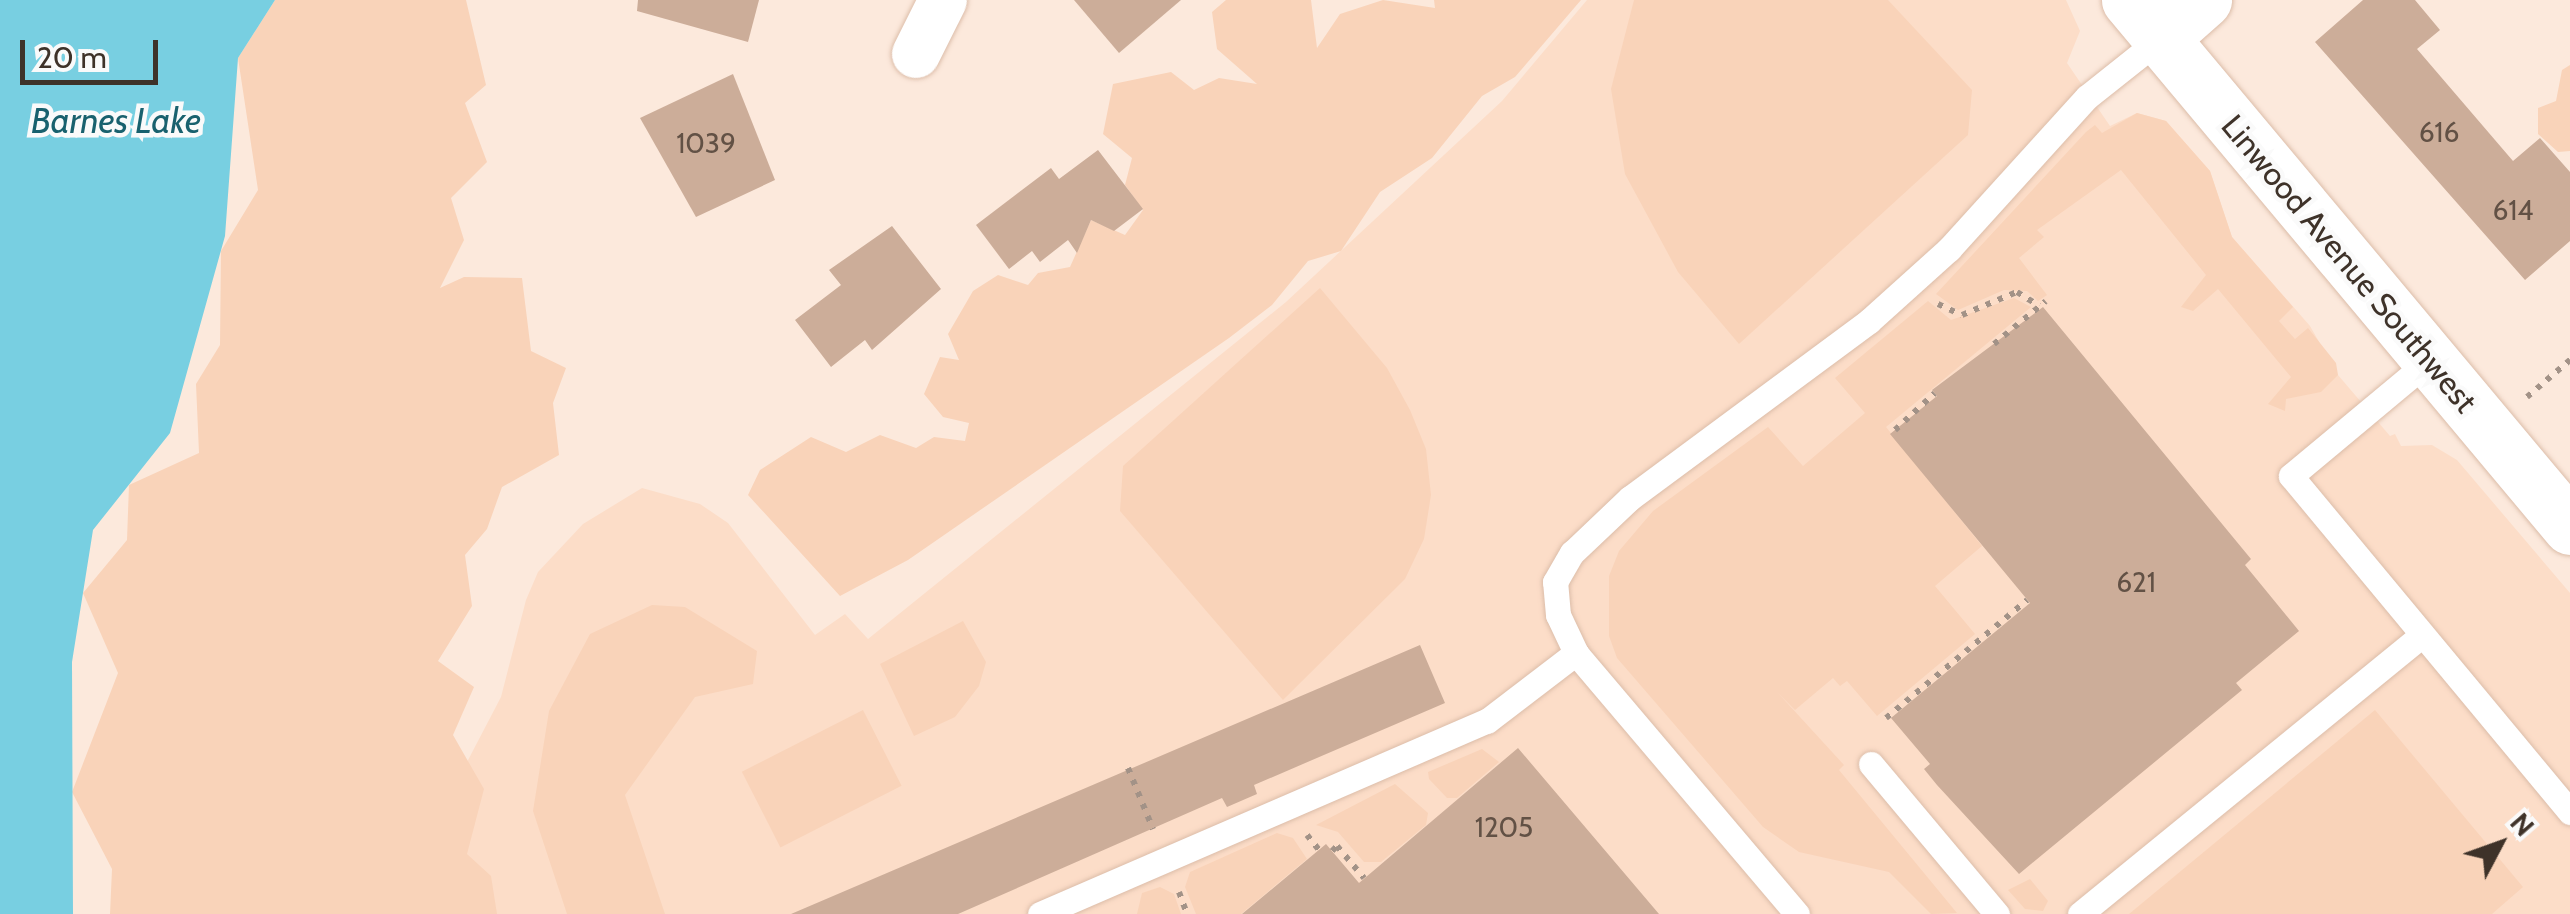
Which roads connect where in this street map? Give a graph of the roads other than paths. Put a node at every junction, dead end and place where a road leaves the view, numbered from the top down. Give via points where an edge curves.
1 (943, 0) edge
2 (2204, 0) edge
3 (2145, 19) edge
4 (916, 54) dead end
5 (2430, 360) junction
6 (2570, 528) edge
7 (2421, 636) junction
8 (1576, 653) junction
9 (1872, 764) dead end
10 (2570, 812) edge
11 (1040, 914) edge
12 (1797, 914) edge
13 (1997, 914) edge
14 (2080, 914) edge

1 - 4 street
2 - 3 street
3 - 5 street, Linwood Avenue Southwest
3 - 8 lane via 2088,97 1948,248 1869,321 1600,524 1555,582 1558,616
5 - 6 street, Linwood Avenue Southwest
5 - 7 lane via 2290,476
7 - 10 lane
7 - 14 lane
8 - 11 lane via 1487,721
8 - 12 lane
9 - 13 lane

